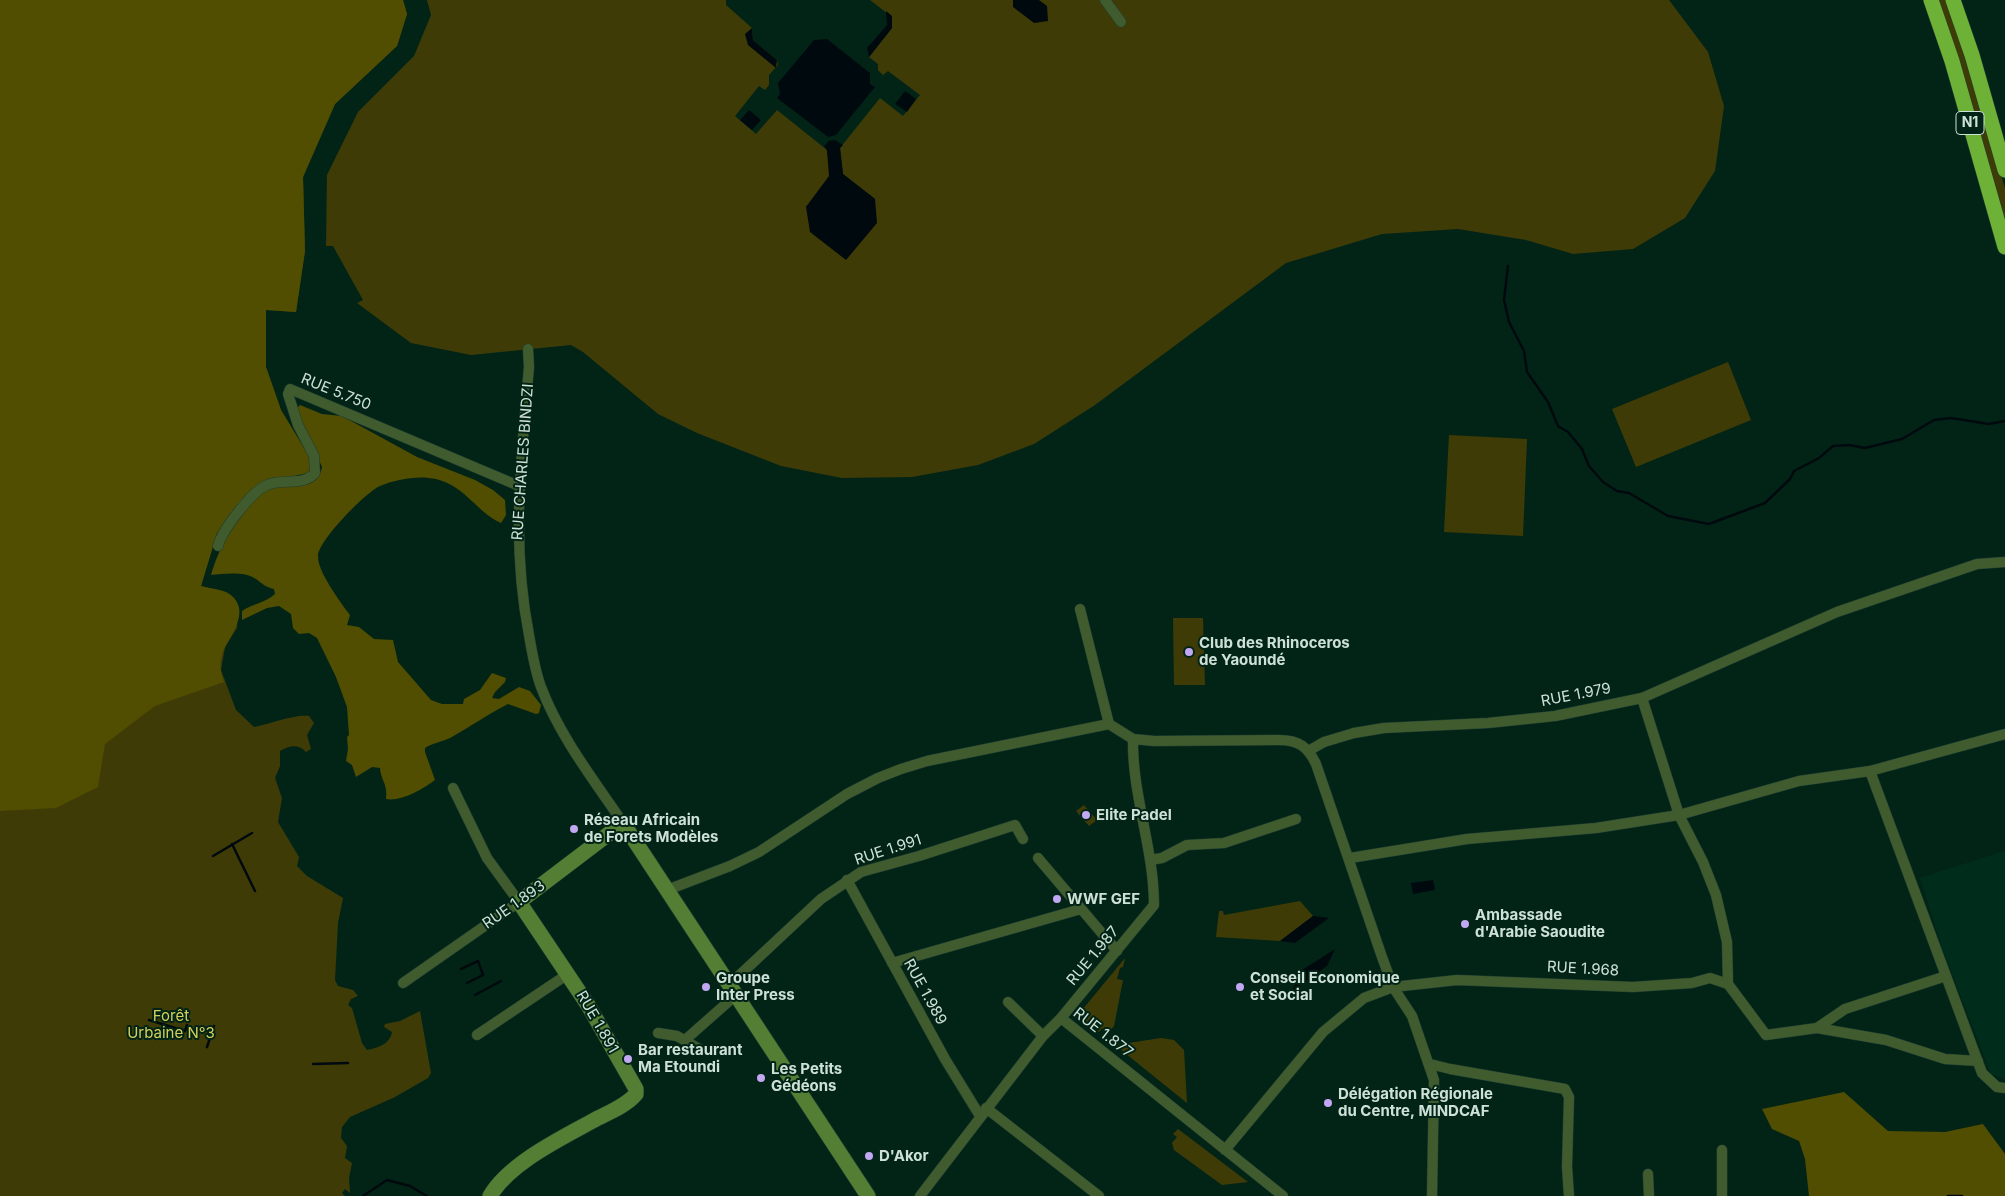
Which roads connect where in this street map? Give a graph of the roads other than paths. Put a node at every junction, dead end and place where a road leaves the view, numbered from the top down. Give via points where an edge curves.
1 (1105, 0) edge
2 (1931, 0) edge
3 (1953, 0) edge
4 (1120, 22) dead end
5 (2005, 170) edge
6 (2005, 247) edge
7 (528, 349) dead end
8 (519, 486) junction
9 (218, 546) dead end
10 (2005, 562) edge
11 (1080, 608) dead end
12 (1642, 698) junction
13 (1109, 724) junction
14 (2005, 734) edge
15 (1133, 739) junction
16 (1310, 750) junction
17 (1870, 771) junction
18 (453, 788) dead end
19 (1679, 815) junction
20 (1296, 819) dead end
21 (623, 823) junction
22 (1023, 838) dead end
23 (1038, 858) dead end
24 (1350, 858) junction
25 (1150, 860) junction
26 (848, 880) junction
27 (667, 890) junction
28 (519, 902) junction
29 (1081, 909) junction
30 (1117, 951) junction
31 (892, 963) junction
32 (568, 974) junction
33 (1946, 976) junction
34 (403, 983) dead end
35 (1728, 984) junction
36 (1394, 987) junction
37 (733, 990) junction
38 (1008, 1002) dead end
39 (1061, 1018) junction
40 (1817, 1028) junction
41 (658, 1033) dead end
42 (477, 1034) dead end
43 (1042, 1036) junction
44 (685, 1040) junction
45 (703, 1051) dead end
46 (1978, 1061) junction
47 (1430, 1064) junction
48 (2001, 1087) edge
49 (983, 1112) junction
50 (1225, 1150) junction
51 (1722, 1150) dead end
52 (1648, 1174) dead end
53 (490, 1196) edge
54 (868, 1196) edge
55 (920, 1196) edge
56 (1099, 1196) edge
57 (1283, 1196) edge
58 (1432, 1196) edge
59 (1569, 1196) edge
60 (1649, 1196) edge
61 (1722, 1196) edge

1 - 4 street
2 - 6 highway, N1
3 - 5 highway, N1
7 - 8 street, RUE CHARLES BINDZI via 530,367
8 - 9 street, RUE 5.750 via 290,389 288,394 298,425 314,456 315,473 305,480 274,483 261,488 223,532
8 - 21 street, RUE CHARLES BINDZI via 518,554 522,598 541,687 578,757
10 - 12 street, RUE 1.979 via 1977,564 1837,612
11 - 13 street
12 - 16 street, RUE 1.979 via 1555,716 1376,729 1324,742
12 - 19 street
13 - 15 street
13 - 27 street via 901,769 847,794 759,852
14 - 17 street
15 - 16 street via 1176,743 1288,740
15 - 25 street, RUE 1.987 via 1133,773
16 - 24 street
17 - 19 street via 1799,780
17 - 33 street
18 - 28 street via 487,858
19 - 24 street via 1596,828 1467,838
19 - 35 street via 1716,895 1727,942
20 - 25 street via 1224,843 1187,845 1162,858
21 - 27 street, RUE CHARLES BINDZI
21 - 28 street, RUE 1.893
22 - 26 street, RUE 1.991 via 1015,825 861,872
23 - 29 street
24 - 36 street
25 - 30 street, RUE 1.987 via 1154,905
26 - 31 street, RUE 1.989
26 - 37 street, RUE 1.991 via 821,899
27 - 37 street, RUE CHARLES BINDZI
28 - 32 street, RUE 1.891
28 - 34 street, RUE 1.893
29 - 30 street
29 - 31 street
30 - 39 street, RUE 1.987
31 - 49 street, RUE 1.989 via 945,1059
32 - 42 street
32 - 53 street, RUE 1.891 via 636,1094 610,1112 560,1138 512,1171
33 - 40 street via 1845,1009
33 - 46 street
35 - 36 street, RUE 1.968 via 1710,978 1692,983 1633,986 1457,980
35 - 40 street via 1766,1035
36 - 47 street via 1412,1016
36 - 50 street, RUE 1.968 via 1364,998 1323,1032
37 - 44 street, RUE 1.991
37 - 54 street, RUE CHARLES BINDZI
38 - 43 street
39 - 43 street, RUE 1.877
39 - 50 street, RUE 1.877
40 - 46 street via 1886,1040 1945,1059
41 - 44 street
43 - 49 street, RUE 1.877
44 - 45 street
46 - 48 street via 1982,1072
47 - 58 street via 1434,1080
47 - 59 street via 1565,1089 1569,1097
49 - 55 street
49 - 56 street
50 - 57 street, RUE 1.877
51 - 61 street
52 - 60 street

